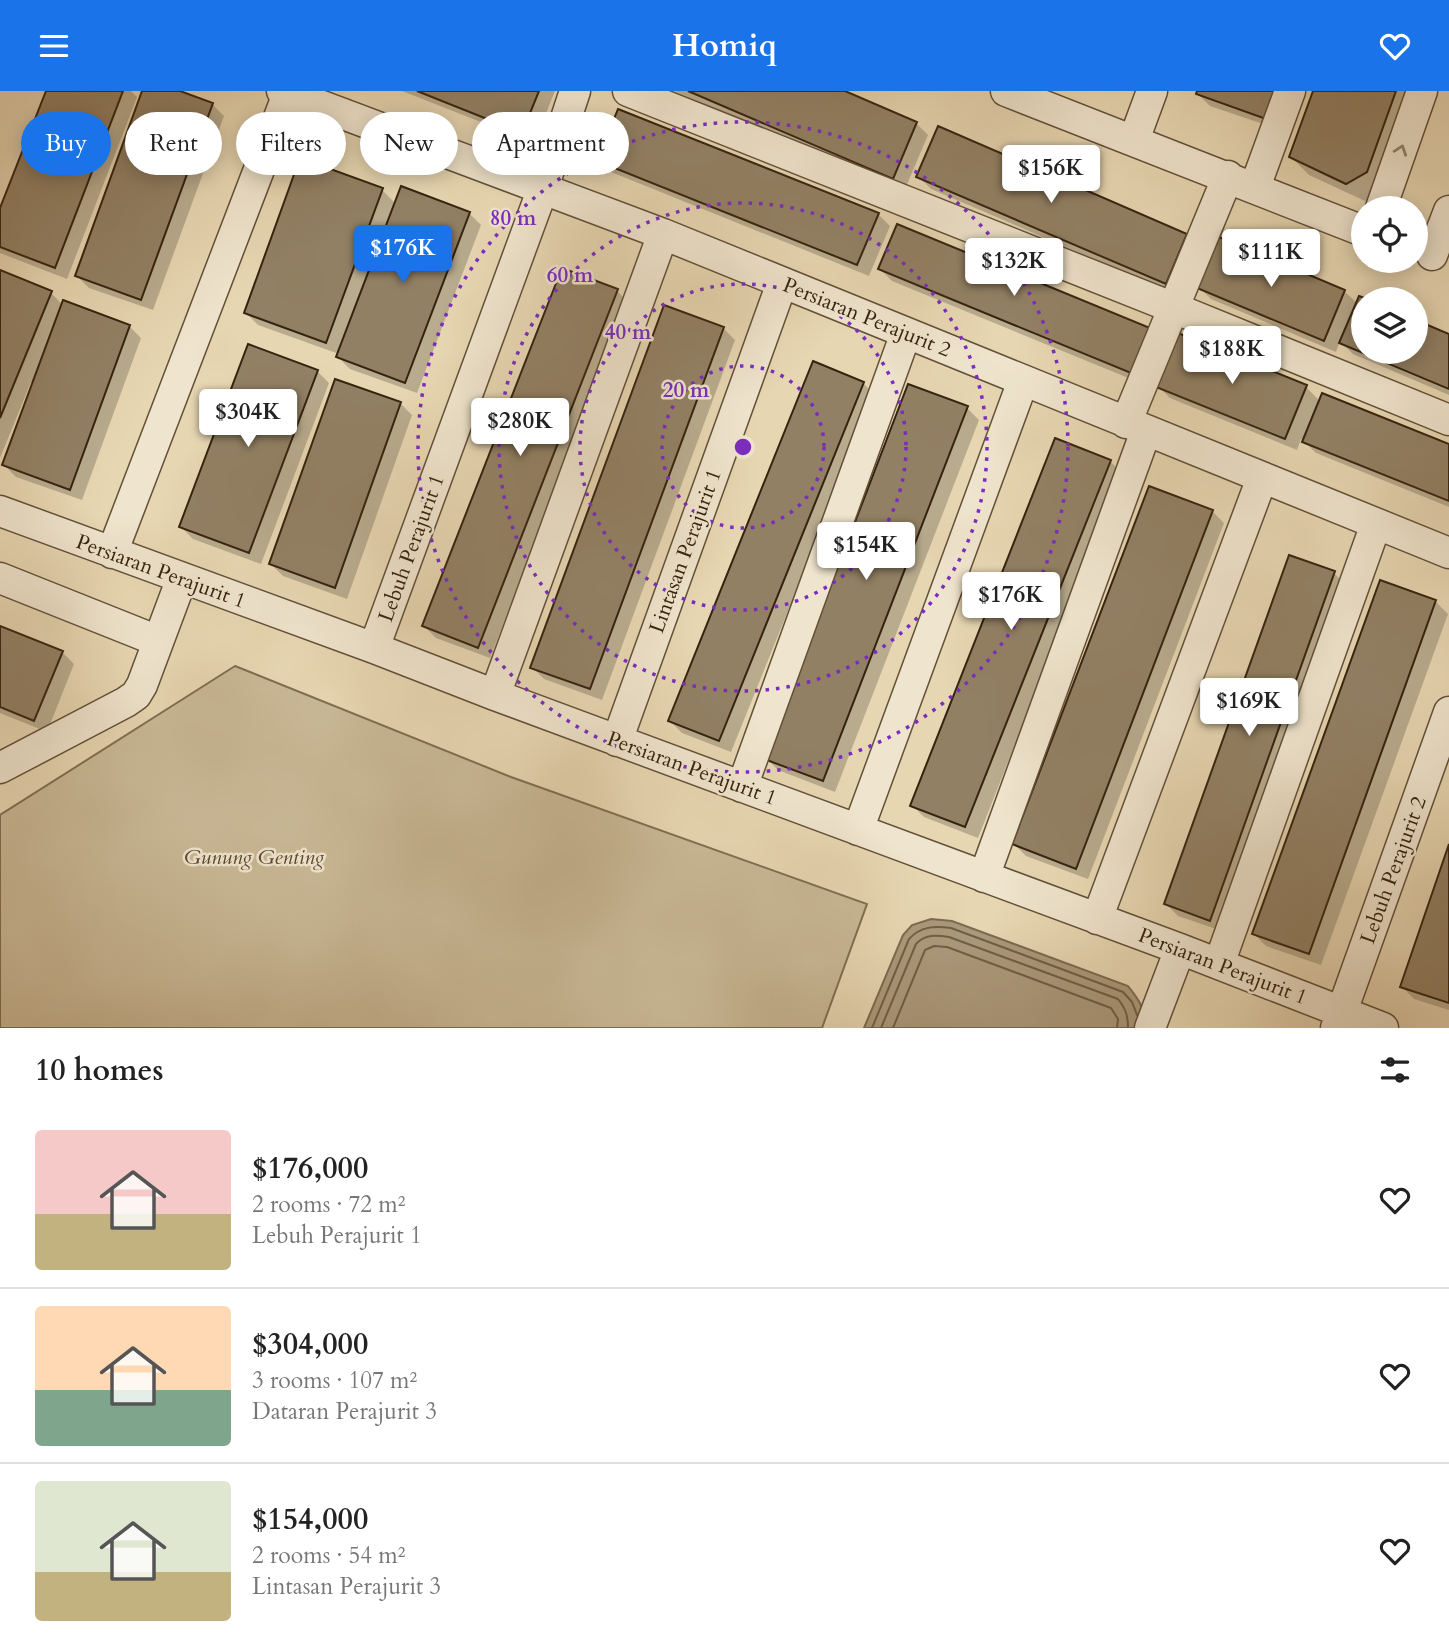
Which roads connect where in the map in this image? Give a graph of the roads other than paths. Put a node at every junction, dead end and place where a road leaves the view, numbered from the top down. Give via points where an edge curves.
1 (575, 91) edge
2 (628, 91) edge
3 (1006, 91) edge
4 (1152, 91) edge
5 (1290, 91) edge
6 (1422, 91) edge
7 (285, 92) edge
8 (1135, 140) junction
9 (1241, 182) junction
10 (543, 188) junction
11 (1385, 196) edge
12 (1449, 211) edge
13 (1351, 226) edge
14 (663, 234) junction
15 (1432, 256) edge
16 (782, 283) junction
17 (1174, 308) junction
18 (906, 333) junction
19 (1023, 381) junction
20 (1449, 420) edge
21 (1136, 427) junction
22 (1262, 478) junction
23 (0, 511) edge
24 (1376, 524) junction
25 (112, 553) junction
26 (1449, 553) edge
27 (0, 578) edge
28 (182, 578) junction
29 (158, 641) junction
30 (374, 648) junction
31 (495, 695) junction
32 (1449, 712) edge
33 (617, 741) junction
34 (0, 768) edge
35 (742, 787) junction
36 (858, 830) junction
37 (984, 877) junction
38 (1097, 919) junction
39 (1180, 950) junction
40 (1219, 964) junction
41 (1339, 1020) edge
42 (1150, 1028) edge
43 (1383, 1028) edge

1 - 10 street, Lebuh Perajurit 1
2 - 17 street
3 - 8 street
4 - 8 street
5 - 9 street
11 -> 6 street
7 - 10 street, Persiaran Perajurit 2
7 - 25 street
8 - 9 street
9 - 13 street
9 - 17 street
10 - 14 street, Persiaran Perajurit 2
10 - 30 street, Lebuh Perajurit 1
12 - 15 street
14 - 16 street, Persiaran Perajurit 2
14 - 31 street
16 - 18 street, Persiaran Perajurit 2
16 - 33 street, Lintasan Perajurit 1
17 - 20 street
17 - 21 street
18 - 19 street, Persiaran Perajurit 2
18 - 35 street
19 - 21 street, Persiaran Perajurit 2
19 - 36 street
21 - 22 street, Persiaran Perajurit 2
21 - 37 street
22 - 24 street, Persiaran Perajurit 2
22 - 38 street
23 - 25 street, Persiaran Perajurit 1
24 - 26 street, Persiaran Perajurit 2
24 - 40 street
25 - 28 street, Persiaran Perajurit 1
27 - 29 street
28 - 29 street
28 - 30 street, Persiaran Perajurit 1
29 - 34 street via 131,699
30 - 31 street, Persiaran Perajurit 1
31 - 33 street, Persiaran Perajurit 1
32 - 41 street, Lebuh Perajurit 2
33 - 35 street, Persiaran Perajurit 1
35 - 36 street, Persiaran Perajurit 1
36 - 37 street, Persiaran Perajurit 1
37 - 38 street, Persiaran Perajurit 1
38 - 39 street, Persiaran Perajurit 1
39 - 40 street, Persiaran Perajurit 1
39 - 42 street
40 - 41 street, Persiaran Perajurit 1
41 - 43 street, Persiaran Perajurit 1

